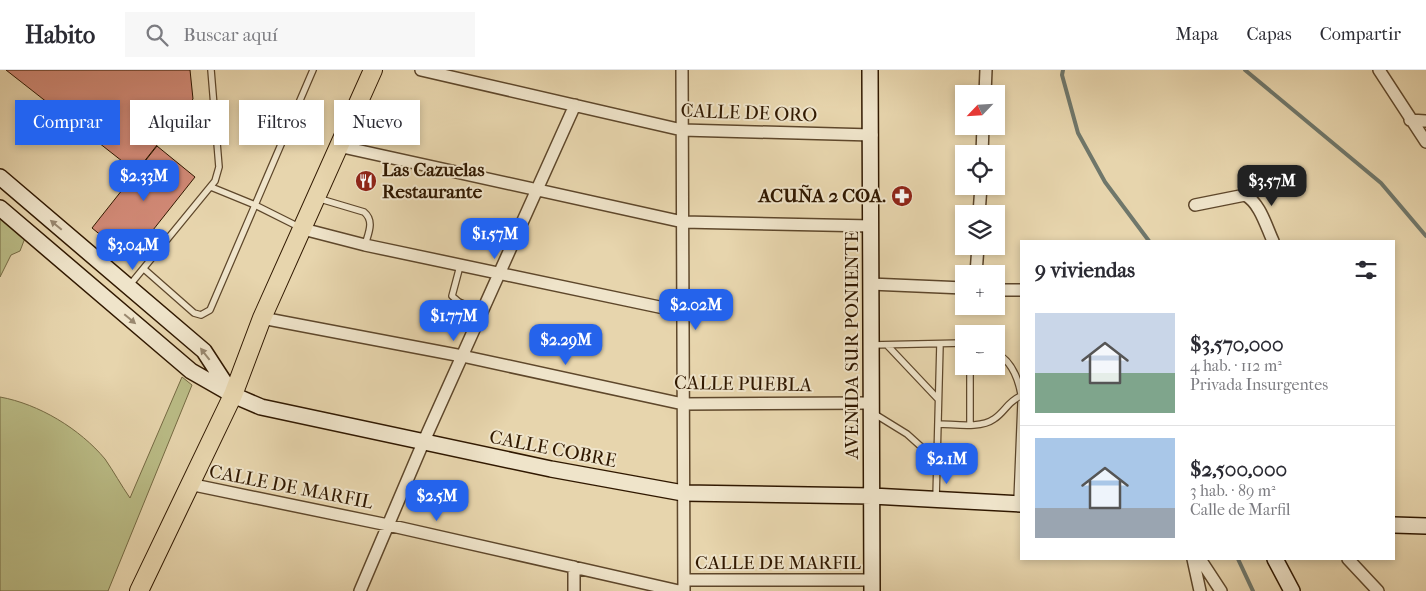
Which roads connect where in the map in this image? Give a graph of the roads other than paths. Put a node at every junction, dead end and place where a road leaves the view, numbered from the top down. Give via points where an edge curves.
1 (211, 70) edge
2 (313, 70) edge
3 (373, 70) edge
4 (421, 70) edge
5 (682, 70) edge
6 (870, 70) edge
7 (986, 70) edge
8 (1379, 70) edge
9 (985, 85) edge
10 (575, 105) junction
11 (1410, 120) junction
12 (1426, 121) edge
13 (682, 130) junction
14 (872, 135) junction
15 (1426, 142) edge
16 (338, 146) junction
17 (0, 177) edge
18 (211, 187) junction
19 (538, 190) junction
20 (316, 198) junction
21 (255, 205) junction
22 (1194, 205) dead end
23 (0, 208) edge
24 (682, 222) junction
25 (872, 226) junction
26 (302, 229) junction
27 (1273, 240) edge
28 (365, 245) junction
29 (460, 266) junction
30 (144, 269) junction
31 (500, 274) junction
32 (870, 284) junction
33 (128, 286) junction
34 (955, 288) edge
35 (1005, 290) edge
36 (1020, 290) edge
37 (114, 306) junction
38 (482, 312) junction
39 (683, 312) junction
40 (262, 318) junction
41 (955, 343) edge
42 (940, 344) junction
43 (871, 345) junction
44 (887, 345) junction
45 (462, 356) junction
46 (1005, 361) edge
47 (970, 375) edge
48 (1020, 390) edge
49 (233, 395) junction
50 (1020, 396) edge
51 (938, 399) junction
52 (683, 404) junction
53 (871, 408) junction
54 (938, 424) junction
55 (970, 424) junction
56 (423, 443) junction
57 (1020, 454) edge
58 (937, 461) junction
59 (189, 484) junction
60 (684, 493) junction
61 (872, 496) junction
62 (936, 499) junction
63 (1019, 504) edge
64 (388, 525) junction
65 (1395, 525) edge
66 (1426, 526) edge
67 (1193, 560) edge
68 (1201, 560) edge
69 (1276, 560) edge
70 (1349, 560) edge
71 (574, 567) junction
72 (872, 585) edge
73 (774, 586) edge
74 (682, 588) edge
75 (364, 590) edge
76 (139, 591) edge
77 (574, 591) edge
78 (1200, 591) edge
79 (1221, 591) edge
80 (1292, 591) edge
81 (1378, 591) edge

1 - 18 lane via 219,167
2 - 21 lane
3 - 16 main road
4 - 10 street, CALLE DE ORO
5 - 13 street
6 - 14 main road, AVENIDA SUR PONIENTE
7 - 9 street
8 - 11 street
10 - 13 street, CALLE DE ORO
10 - 19 street
11 - 12 street
11 - 15 street
13 - 14 street, CALLE DE ORO
13 - 24 street
14 - 25 main road, AVENIDA SUR PONIENTE
16 - 19 street
16 - 20 main road
33 -> 17 main road
18 - 21 lane
18 - 30 lane
19 - 24 street
19 - 31 street
20 - 26 main road
20 - 28 lane via 369,216 371,225
21 - 26 lane
21 - 30 lane via 207,313 194,313
22 - 27 street via 1245,195 1256,205
23 - 37 main road, CALLE COBRE
24 - 25 street
24 - 39 street
25 - 32 main road, AVENIDA SUR PONIENTE
26 - 28 street
26 - 40 main road
28 - 29 street
29 - 31 street
29 - 38 lane via 452,296
30 - 33 lane
31 - 38 street
31 - 39 street
32 - 34 street
32 - 43 main road, AVENIDA SUR PONIENTE
33 - 37 main road
49 -> 33 main road via 204,351
35 - 36 street
37 -> 49 main road, CALLE COBRE via 191,371
38 - 45 street
39 - 52 street
40 - 45 street, CALLE PUEBLA
40 - 49 main road
41 - 42 lane
42 - 44 lane
42 - 51 lane
43 - 44 lane
43 - 53 main road, AVENIDA SUR PONIENTE
44 - 51 lane
45 - 52 street, CALLE PUEBLA
45 - 56 street
46 - 48 lane via 1012,367
47 - 55 lane
49 - 56 main road, CALLE COBRE via 261,407
49 - 59 main road
50 - 55 lane via 1008,403 994,419
51 - 54 lane
52 - 53 street, CALLE PUEBLA
52 - 60 street
53 - 58 lane
53 - 61 main road, AVENIDA SUR PONIENTE
54 - 55 lane
54 - 58 lane
56 - 60 main road, CALLE COBRE
56 - 64 street
57 - 63 lane
58 - 62 lane
59 - 64 street, CALLE DE MARFIL
59 - 76 main road
60 - 61 main road, CALLE COBRE
60 - 74 street
61 - 62 main road, CALLE COBRE
61 - 72 main road, AVENIDA SUR PONIENTE
62 - 63 main road, CALLE COBRE
64 - 71 street, CALLE DE MARFIL
64 - 75 street
65 - 66 main road
67 - 78 street
68 - 79 street
69 - 80 main road
70 - 81 street
71 - 74 street, CALLE DE MARFIL
71 - 77 street
72 - 73 street, CALLE DE MARFIL
73 - 74 street, CALLE DE MARFIL

